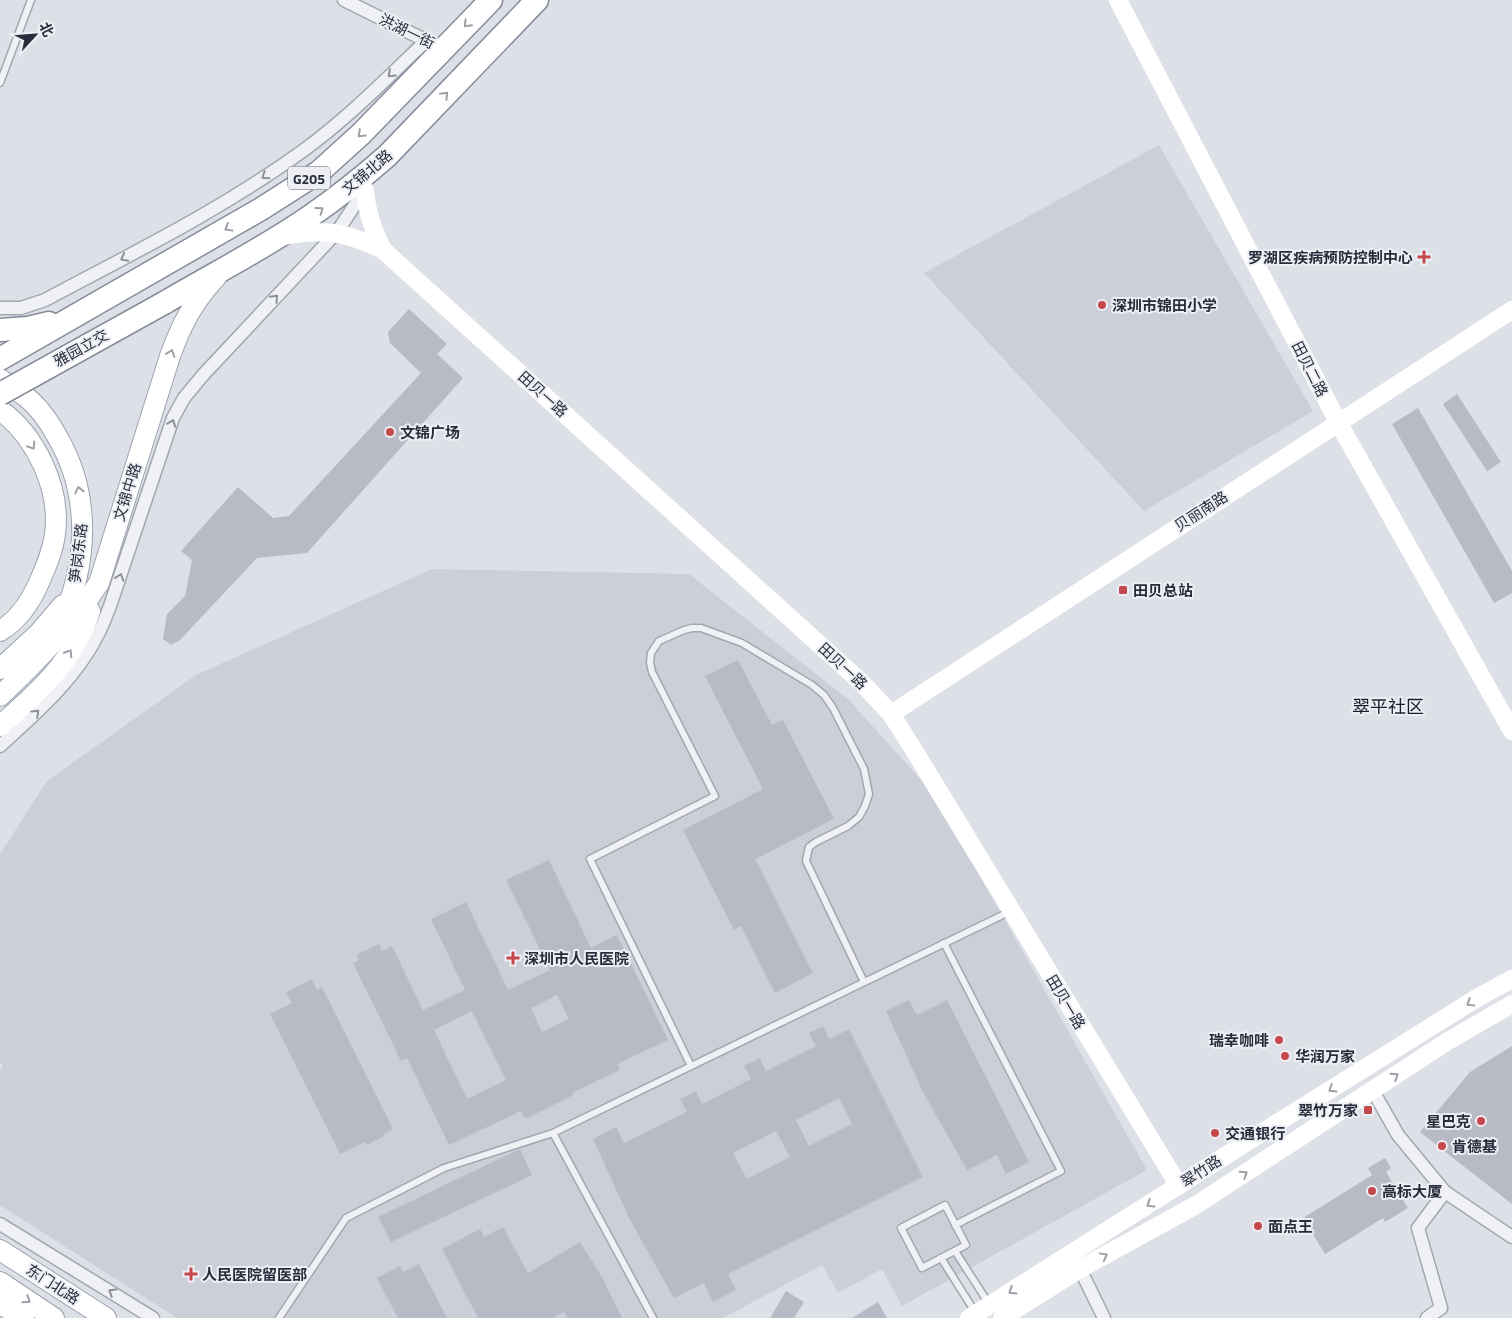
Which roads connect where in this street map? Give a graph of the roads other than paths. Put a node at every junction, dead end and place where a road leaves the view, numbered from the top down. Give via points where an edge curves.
1 (30, 0) edge
2 (491, 0) edge
3 (537, 0) edge
4 (1118, 0) edge
5 (349, 1) edge
6 (434, 45) junction
7 (0, 83) edge
8 (387, 156) junction
9 (365, 190) junction
10 (337, 232) junction
11 (279, 236) junction
12 (383, 250) junction
13 (223, 269) junction
14 (164, 303) joint
15 (0, 308) edge
16 (1512, 310) edge
17 (80, 312) junction
18 (0, 330) edge
19 (0, 359) edge
20 (0, 379) edge
21 (0, 394) edge
22 (0, 410) edge
23 (1338, 422) junction
24 (99, 583) junction
25 (74, 590) junction
26 (0, 631) edge
27 (40, 658) junction
28 (0, 669) edge
29 (0, 696) edge
30 (890, 714) junction
31 (0, 726) edge
32 (1512, 732) edge
33 (0, 746) edge
34 (1011, 910) junction
35 (944, 943) junction
36 (1512, 979) edge
37 (864, 982) junction
38 (1512, 1004) edge
39 (691, 1066) junction
40 (1373, 1091) junction
41 (553, 1133) junction
42 (1179, 1186) junction
43 (1445, 1192) junction
44 (0, 1224) edge
45 (956, 1225) junction
46 (1512, 1237) edge
47 (0, 1250) edge
48 (955, 1251) junction
49 (941, 1258) junction
50 (1080, 1270) junction
51 (0, 1282) edge
52 (0, 1304) edge
53 (978, 1312) edge
54 (0, 1314) edge
55 (7, 1318) edge
56 (24, 1318) edge
57 (54, 1318) edge
58 (106, 1318) edge
59 (153, 1318) edge
60 (279, 1318) edge
61 (653, 1318) edge
62 (1002, 1318) edge
63 (1104, 1318) edge
64 (1426, 1318) edge

1 - 7 lane
2 -> 6 highway, 文锦北路 / G205
8 -> 3 highway, 文锦北路 / G205
4 - 23 street, 田贝二路
5 - 6 street, 洪湖一街
6 -> 15 street via 305,149 194,221 45,300 21,308
6 -> 17 highway, 文锦北路 / G205 via 361,134 319,172 261,209
8 - 9 street
11 -> 8 highway, 文锦北路 / G205 via 342,193
9 - 10 street
9 - 12 street, 田贝一路 via 373,230
10 - 11 street, 田贝一路
10 - 12 street, 田贝一路
33 -> 10 street via 50,700 98,636 173,418 184,398
11 - 13 highway, 文锦北路 / G205
12 - 30 street, 田贝一路 via 861,682
13 - 14 highway, 文锦北路 / G205
24 -> 13 main road, 文锦中路 via 180,327 198,297
14 - 21 highway, 雅园立交 / G205, bridge
16 - 23 street, 贝丽南路
17 - 18 highway via 52,323
17 - 19 highway, G205
25 -> 20 main road, 笋岗东路 via 83,533 82,503 76,477 49,422 26,397
22 -> 26 main road, 笋岗东路 via 23,432 39,457 50,482 55,509 55,534 49,560 35,594 22,613
23 - 30 street, 贝丽南路
23 - 32 street, 田贝二路
24 - 27 main road, 文锦中路 via 71,623
31 -> 24 main road via 45,685 64,661 88,617
25 - 27 main road, 笋岗东路 via 54,638
25 - 28 main road via 39,633
27 - 29 main road, 文锦中路
30 - 34 street, 田贝一路
34 - 35 lane
34 - 42 street, 田贝一路
35 - 37 lane
35 - 45 lane via 1061,1171
36 -> 42 street, 翠竹路
37 - 39 lane
37 - 39 lane via 806,861 809,848 816,842 859,817 869,794 864,769 833,708 812,685 742,643 701,628 692,628 658,641 651,653 652,672 715,796 590,859
40 -> 38 street, 翠竹路 via 1448,1041
39 - 41 lane
40 - 43 street via 1398,1135
50 -> 40 street, 翠竹路 via 1196,1205
41 - 60 lane via 444,1168 346,1218
41 - 61 lane
42 -> 53 street, 翠竹路
43 - 46 street
43 - 64 street via 1418,1228 1441,1308
59 -> 44 street
45 - 48 lane via 966,1245
45 - 49 lane via 945,1205 901,1228 922,1268
47 - 58 main road, 东门北路
48 - 49 lane
48 - 53 lane
49 - 53 lane
50 - 62 street, 翠竹路
50 - 63 street
51 -> 57 main road, 东门北路
52 - 56 main road
54 - 55 street

